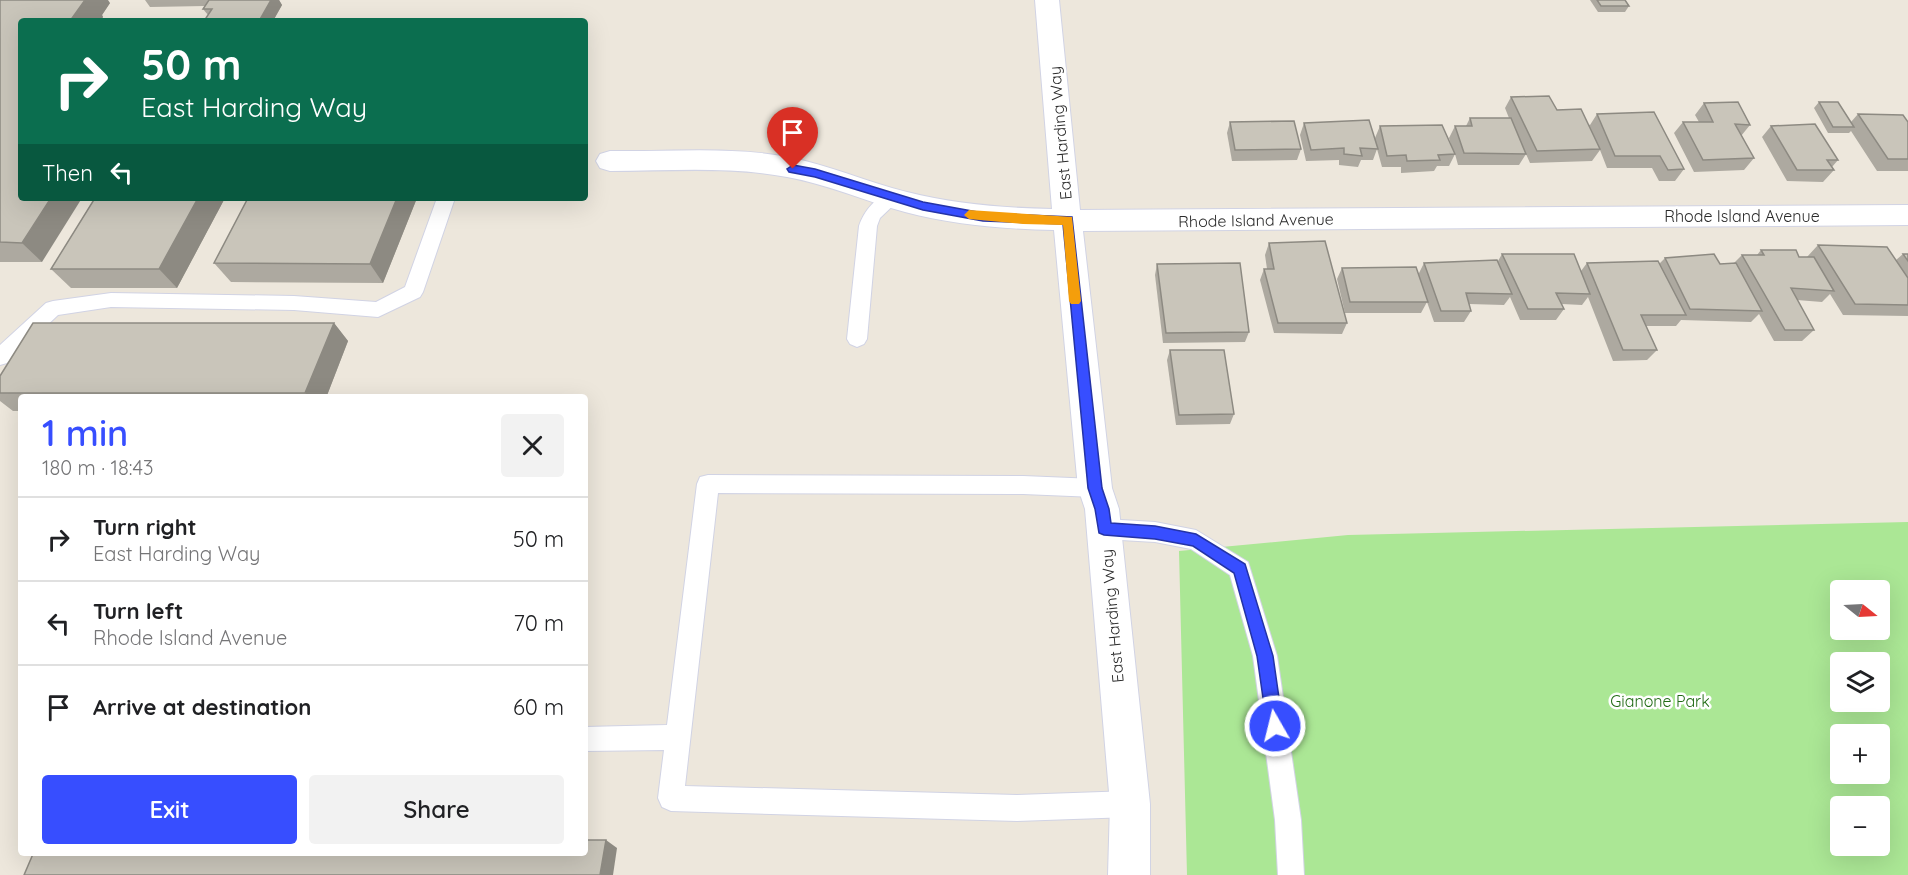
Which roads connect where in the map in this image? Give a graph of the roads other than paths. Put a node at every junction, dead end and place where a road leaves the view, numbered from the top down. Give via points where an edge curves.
1 (1047, 0) edge
2 (610, 161) dead end
3 (892, 198) junction
4 (445, 201) edge
5 (1908, 215) edge
6 (1068, 220) junction
7 (857, 339) dead end
8 (0, 357) edge
9 (1095, 488) junction
10 (1104, 529) junction
11 (679, 737) junction
12 (588, 739) edge
13 (1130, 804) junction
14 (1129, 875) edge
15 (1291, 875) edge

1 - 6 street, East Harding Way
2 - 3 street, Rhode Island Avenue via 770,164 815,173
3 - 6 street, Rhode Island Avenue via 983,217
3 - 7 lane via 872,215 868,226
4 - 8 lane via 413,292 378,310 294,303 111,300 53,308
5 - 6 street, Rhode Island Avenue
6 - 9 street, East Harding Way
9 - 10 street, East Harding Way
9 - 11 lane via 708,484
10 - 13 street, East Harding Way
10 - 15 lane via 1155,532 1196,540 1240,569 1265,656 1288,820
11 - 12 lane
11 - 13 lane via 672,798 1017,808
13 - 14 street, East Harding Way

